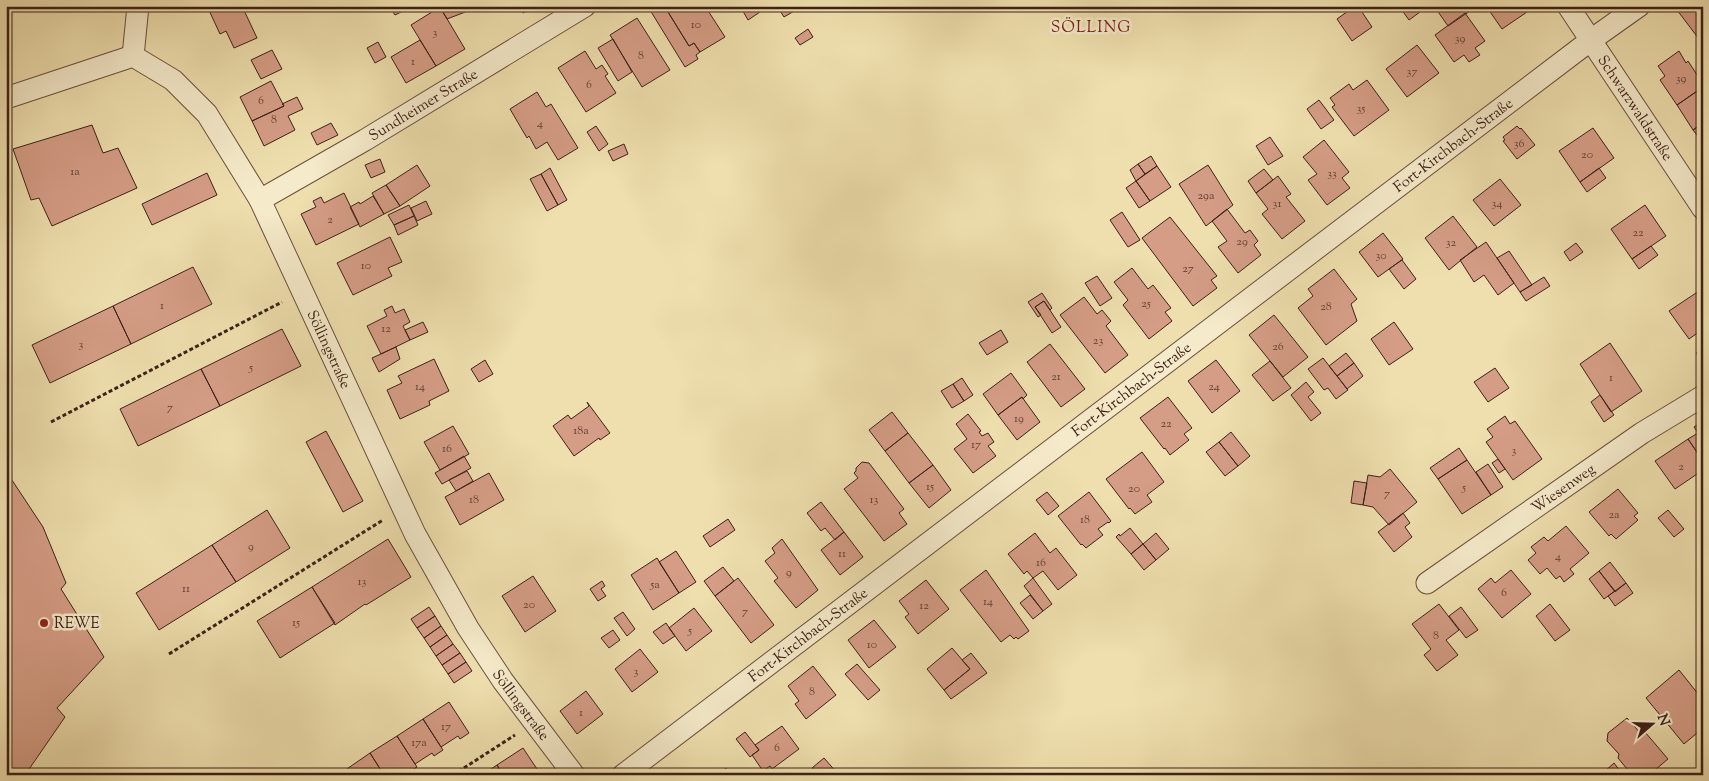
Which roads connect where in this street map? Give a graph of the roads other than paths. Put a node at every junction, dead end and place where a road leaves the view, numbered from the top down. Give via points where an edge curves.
1 (138, 6) edge
2 (585, 6) edge
3 (1568, 6) edge
4 (1638, 6) edge
5 (1591, 40) junction
6 (132, 56) junction
7 (6, 98) edge
8 (260, 200) junction
9 (1703, 210) edge
10 (1703, 396) edge
11 (1427, 583) dead end
12 (574, 775) edge
13 (623, 775) edge

1 - 6 street
2 - 8 street, Sundheimer Straße
3 - 5 street, Schwarzwaldstraße
4 - 5 street, Fort-Kirchbach-Straße
5 - 9 street, Schwarzwaldstraße
5 - 13 street, Fort-Kirchbach-Straße
6 - 7 street
6 - 8 street, Söllingstraße via 173,80 207,114
8 - 12 street, Söllingstraße via 415,534 468,628 503,681
10 - 11 street, Wiesenweg via 1642,433

